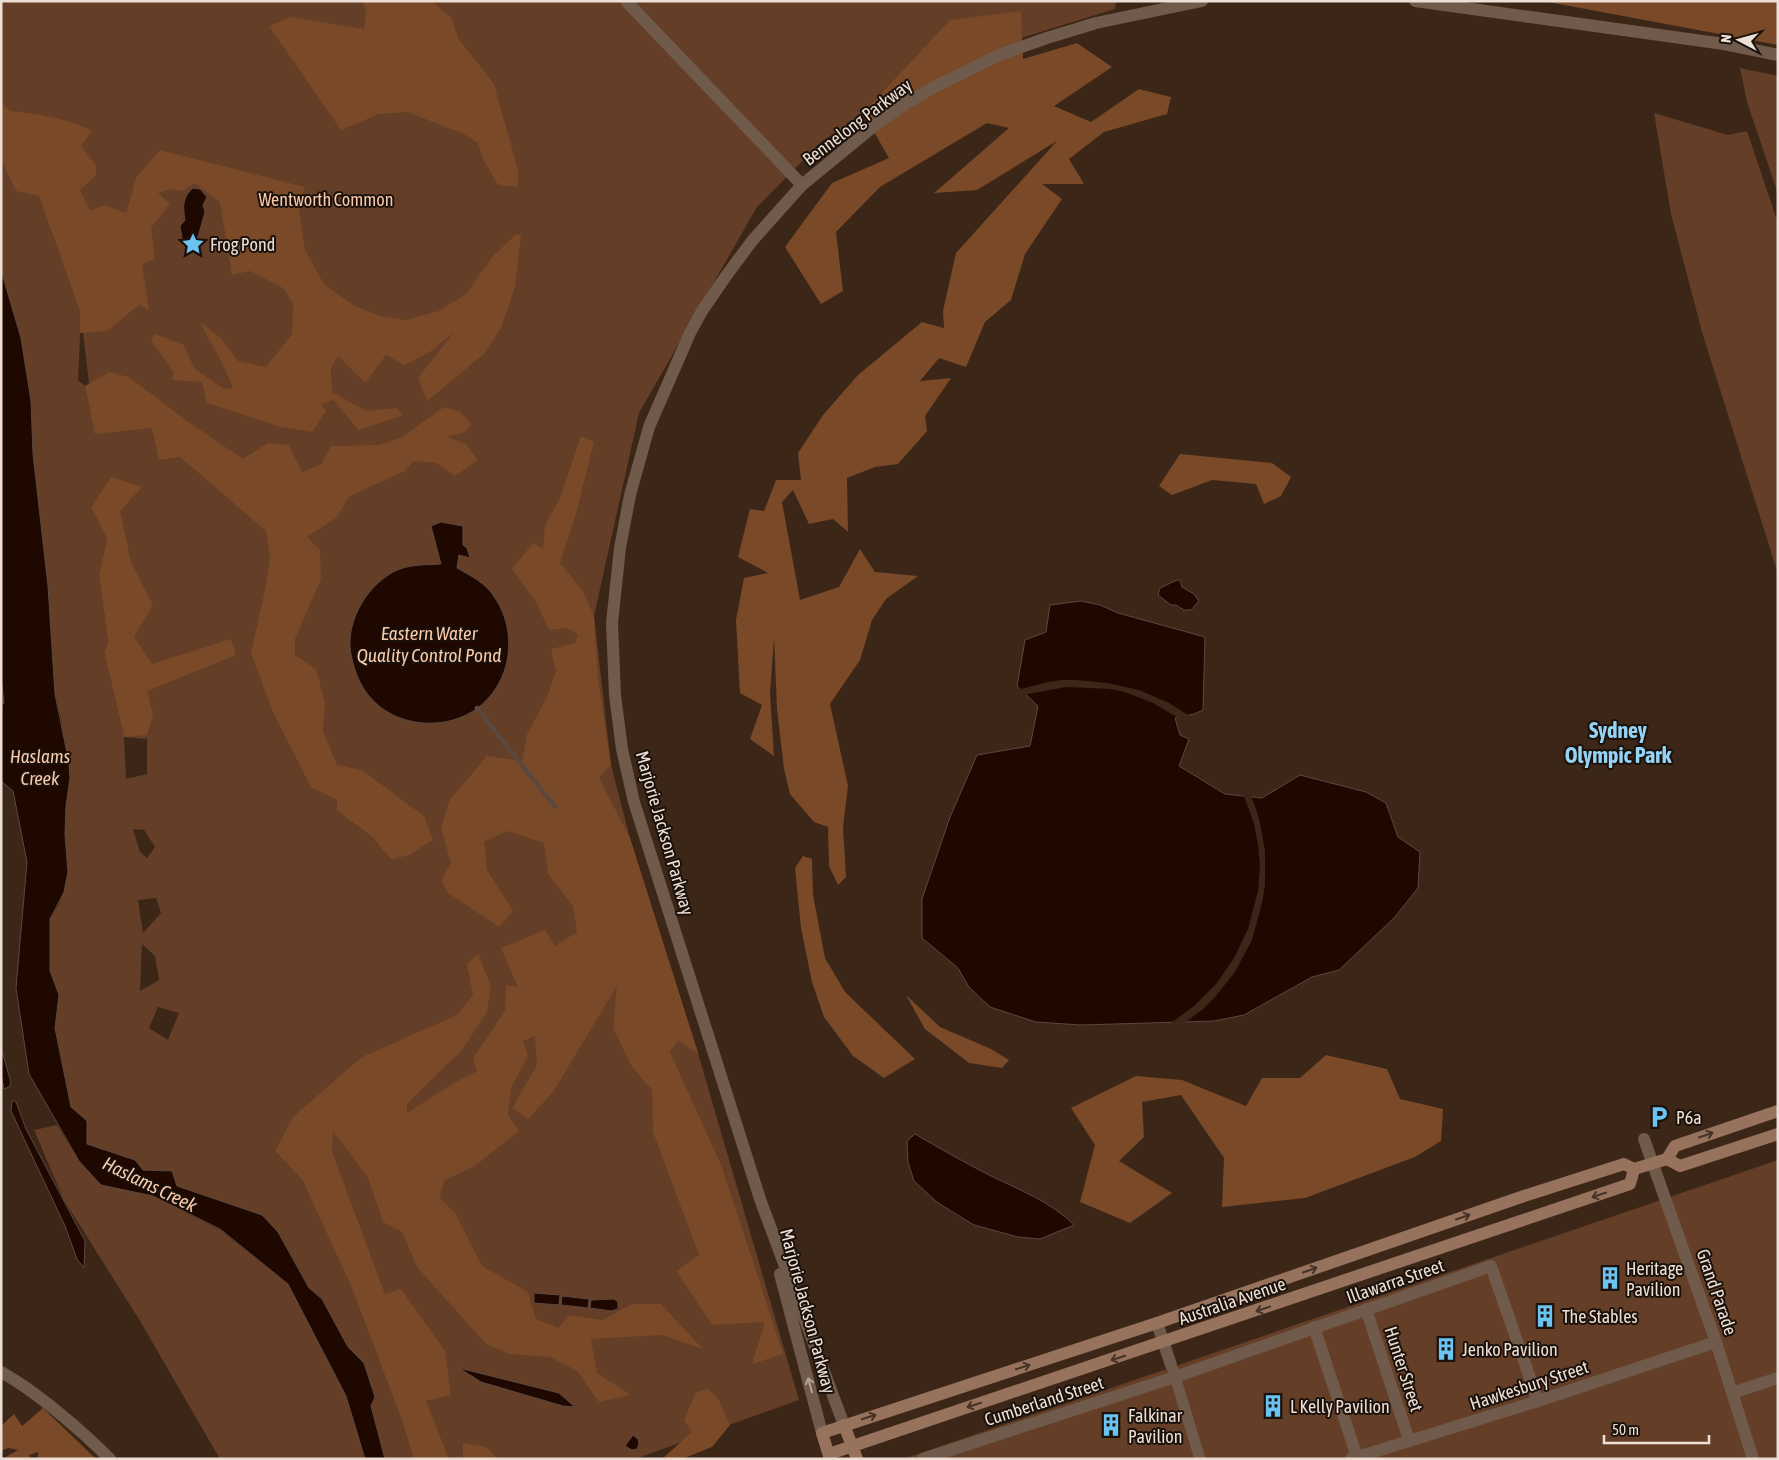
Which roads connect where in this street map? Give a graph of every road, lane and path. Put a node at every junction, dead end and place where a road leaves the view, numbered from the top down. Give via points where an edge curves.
1 (626, 1) edge
2 (1202, 1) edge
3 (1415, 1) edge
4 (1778, 55) edge
5 (802, 185) junction
6 (1778, 1111) edge
7 (1778, 1134) edge
8 (1644, 1139) dead end
9 (1667, 1160) junction
10 (1654, 1164) junction
11 (1634, 1169) junction
12 (760, 1199) junction
13 (1366, 1309) junction
14 (1157, 1323) junction
15 (1314, 1327) junction
16 (1164, 1342) junction
17 (1716, 1342) junction
18 (1173, 1371) junction
19 (1, 1372) edge
20 (1778, 1378) edge
21 (1732, 1393) junction
22 (1538, 1401) junction
23 (844, 1425) junction
24 (822, 1433) junction
25 (1409, 1440) junction
26 (855, 1453) edge
27 (830, 1457) edge
28 (1354, 1458) edge
29 (110, 1459) edge
30 (924, 1459) edge
31 (1200, 1459) edge
32 (1753, 1459) edge

1 - 5 street, Bennelong Parkway
2 - 5 street, Bennelong Parkway via 1096,23 1047,38 969,69 905,104
3 - 4 street via 1724,44
5 - 12 street, Marjorie Jackson Parkway via 752,241 702,311 649,427 630,495 620,548 612,623 615,695 622,749 634,802
9 -> 6 main road, Australia Avenue via 1675,1146
7 - 9 main road, Australia Avenue via 1680,1166
8 - 10 street, Grand Parade
9 - 10 main road, Australia Avenue
10 - 11 main road, Australia Avenue
10 - 17 street, Grand Parade
14 -> 11 main road, Australia Avenue via 1524,1196 1624,1164
11 -> 16 main road, Australia Avenue via 1630,1184
12 - 23 street, Marjorie Jackson Parkway
24 -> 12 street, Marjorie Jackson Parkway
13 - 15 street, Illawarra Street
13 - 22 street, Illawarra Street via 1491,1266
13 - 25 street, Hunter Street
14 - 16 street
23 -> 14 main road, Australia Avenue
15 - 18 street, Illawarra Street
15 - 28 street
16 - 18 street
16 -> 26 main road, Australia Avenue via 930,1419
17 - 21 street, Grand Parade
17 - 22 street, Hawkesbury Street
18 - 30 street, Cumberland Street
18 - 31 street
19 - 29 street via 47,1404
20 - 21 street
21 - 32 street, Grand Parade
22 - 25 street, Hawkesbury Street
23 - 24 main road, Australia Avenue
23 - 26 main road
24 - 27 main road
25 - 28 street, Hawkesbury Street
26 - 27 main road, Australia Avenue

